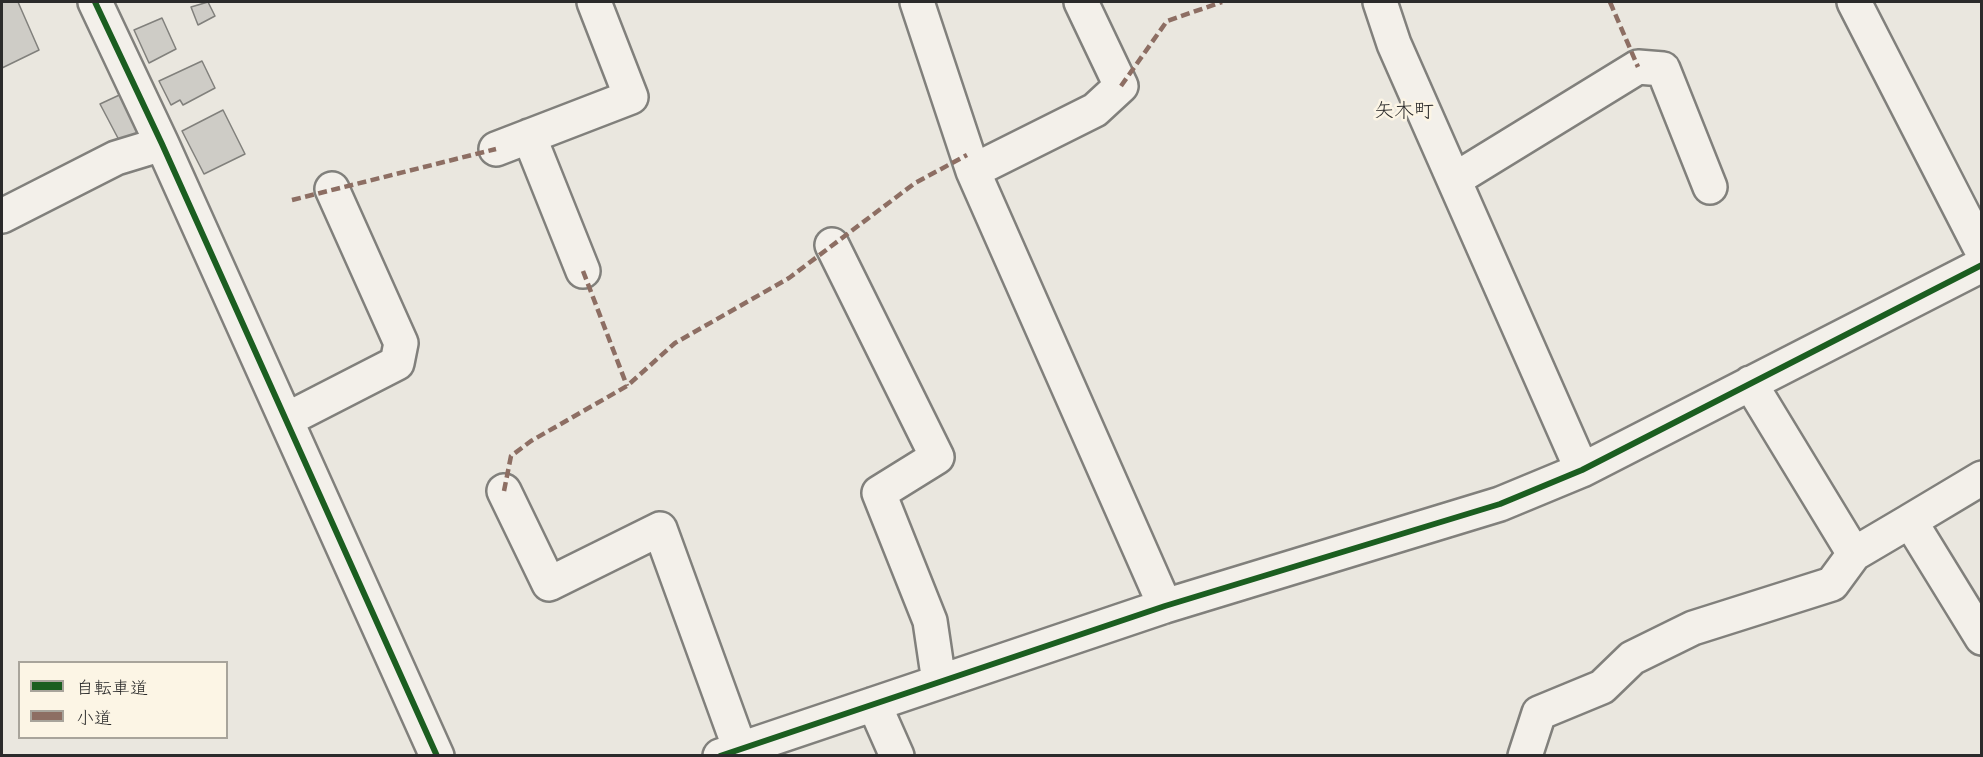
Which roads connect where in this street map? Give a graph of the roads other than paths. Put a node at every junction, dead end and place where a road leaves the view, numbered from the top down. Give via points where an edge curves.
1 (95, 2) edge
2 (594, 2) edge
3 (916, 2) edge
4 (1081, 2) edge
5 (1380, 2) edge
6 (1854, 2) edge
7 (530, 136) junction
8 (162, 144) junction
9 (496, 149) dead end
10 (973, 171) junction
11 (1454, 180) junction
12 (1710, 187) dead end
13 (332, 189) dead end
14 (2, 216) edge
15 (832, 245) dead end
16 (1982, 251) edge
17 (1982, 265) edge
18 (583, 271) dead end
19 (1750, 383) junction
20 (286, 420) junction
21 (1582, 470) junction
22 (1982, 478) edge
23 (504, 491) dead end
24 (1910, 521) junction
25 (1854, 554) junction
26 (1165, 606) junction
27 (1982, 638) edge
28 (939, 682) junction
29 (874, 704) junction
30 (730, 752) edge
31 (437, 756) edge
32 (897, 756) edge
33 (1525, 756) edge

1 - 8 street
2 - 7 street via 631,97
3 - 10 street
4 - 10 street via 1121,86 1095,110
5 - 11 street via 1394,44
6 - 16 street
7 - 9 street
7 - 18 street
8 - 14 street via 116,158
8 - 20 street
10 - 26 street
11 - 12 street via 1638,68 1663,69
11 - 21 street
13 - 20 street via 401,343 397,363
15 - 28 street via 937,457 879,493 930,621
17 - 19 street
19 - 21 street
19 - 25 street
20 - 31 street
21 - 26 street via 1500,504
22 - 24 street
23 - 30 street via 549,584 660,529
24 - 25 street
24 - 27 street
25 - 33 street via 1832,584 1693,628 1632,658 1602,687 1539,713
26 - 28 street
28 - 29 street
29 - 30 street
29 - 32 street

